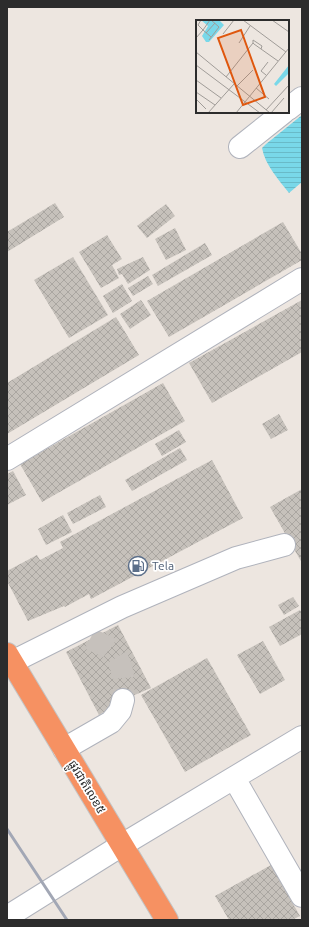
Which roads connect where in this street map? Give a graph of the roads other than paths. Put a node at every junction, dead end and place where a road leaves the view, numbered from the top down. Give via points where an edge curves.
1 (302, 98) edge
2 (289, 108) edge
3 (283, 113) edge
4 (240, 147) dead end
5 (302, 279) edge
6 (7, 459) edge
7 (284, 545) dead end
8 (90, 639) tunnel mouth
9 (12, 663) edge
10 (123, 700) tunnel mouth
11 (302, 737) edge
12 (64, 749) junction
13 (234, 778) junction
14 (122, 845) junction
15 (302, 896) edge
16 (7, 917) edge
17 (167, 920) edge

1 - 2 street
3 - 4 street
5 - 6 street
7 - 9 street via 236,558 122,607
8 - 9 street via 69,642 53,653
9 - 12 highway, ផ្លូវជាតិលេខ៥
10 - 12 street via 120,712 111,722
11 - 13 street
12 - 14 highway, ផ្លូវជាតិលេខ៥
13 - 14 street
13 - 15 street
14 - 16 street
14 - 17 highway, ផ្លូវជាតិលេខ៥

